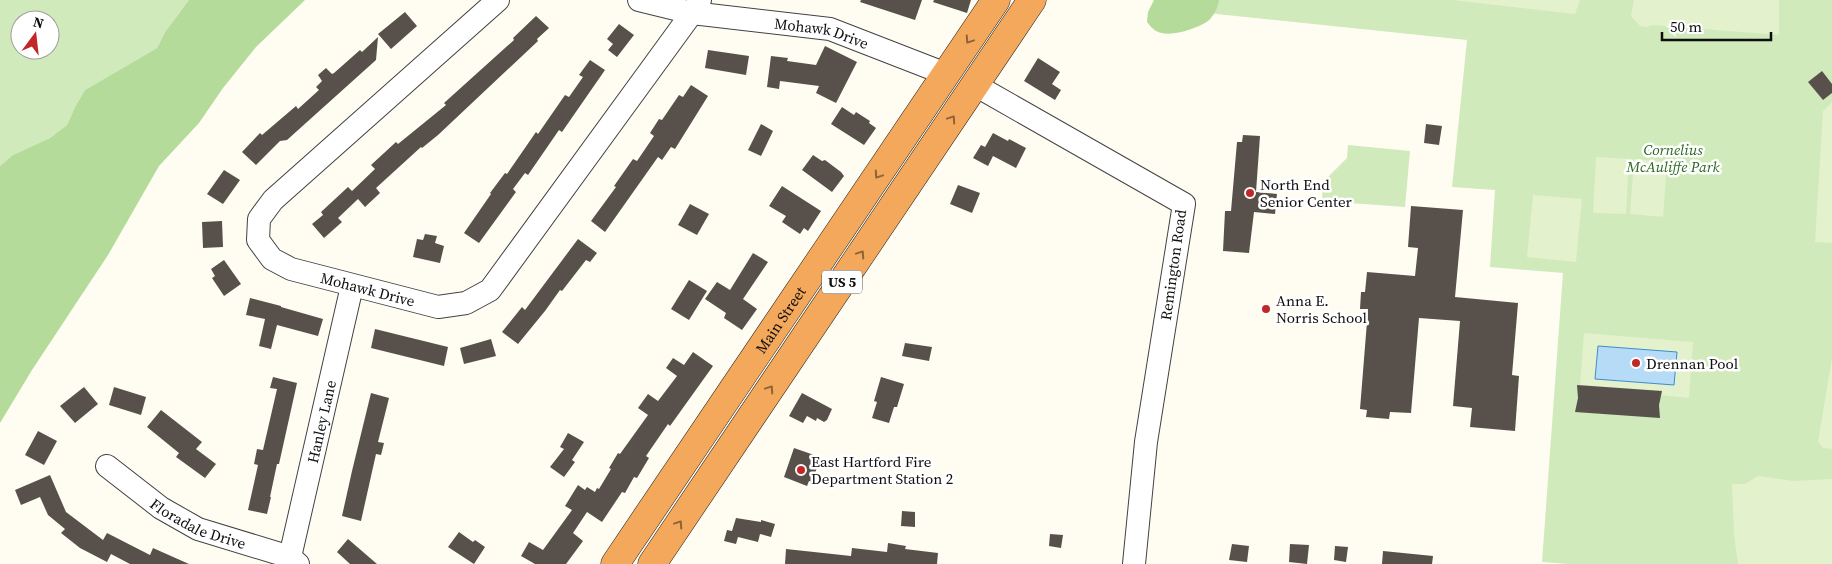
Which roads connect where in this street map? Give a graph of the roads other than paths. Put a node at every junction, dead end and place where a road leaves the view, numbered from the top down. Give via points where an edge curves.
1 (498, 0) edge
2 (639, 0) edge
3 (996, 0) edge
4 (1032, 0) edge
5 (696, 7) edge
6 (946, 74) junction
7 (975, 85) junction
8 (352, 286) junction
9 (708, 428) junction
10 (733, 444) junction
11 (106, 466) dead end
12 (294, 561) edge
13 (615, 564) edge
14 (652, 564) edge
15 (1134, 564) edge

1 - 8 street, Mohawk Drive via 274,200 259,219 258,240 272,259 291,269
2 - 5 street, Mohawk Drive
3 -> 6 highway, Main Street / US 5
4 - 7 highway, Main Street / US 5
5 - 6 street, Mohawk Drive via 830,29
5 - 8 street, Mohawk Drive via 490,290 466,303 438,307
6 -> 9 highway, Main Street / US 5
10 -> 7 highway, Main Street / US 5
7 - 15 street, Remington Road via 1184,204 1146,442
8 - 12 street, Hanley Lane
9 - 10 highway
9 - 13 highway, Main Street / US 5
14 -> 10 highway, Main Street / US 5
11 - 12 street, Floradale Drive via 161,508 198,529

